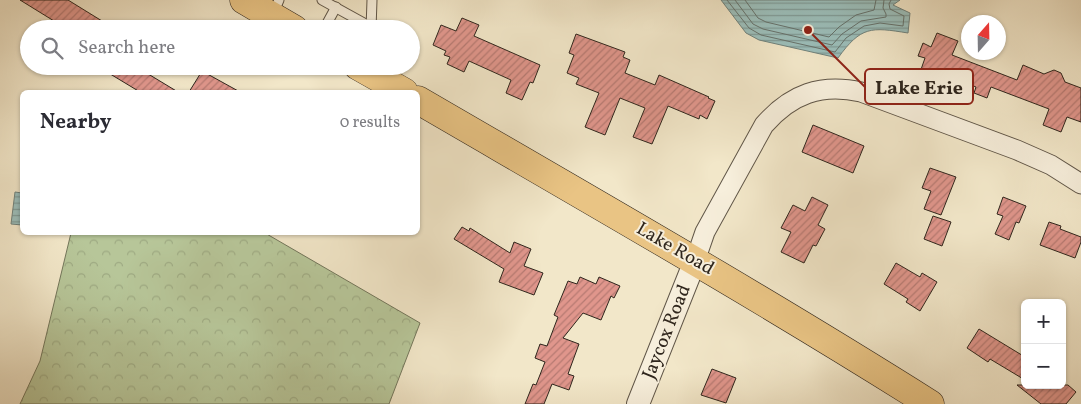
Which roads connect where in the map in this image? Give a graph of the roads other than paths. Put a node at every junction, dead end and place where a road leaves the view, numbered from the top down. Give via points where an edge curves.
1 (244, 0) edge
2 (322, 0) edge
3 (372, 0) edge
4 (336, 8) junction
5 (282, 15) edge
6 (329, 20) edge
7 (357, 20) edge
8 (371, 20) edge
9 (376, 75) edge
10 (401, 90) edge
11 (420, 101) edge
12 (1081, 184) edge
13 (695, 261) junction
14 (638, 404) edge
15 (930, 404) edge

1 - 5 main road
2 - 4 lane
3 - 8 lane
4 - 6 lane
4 - 7 lane
9 - 10 main road
11 - 13 main road, Lake Road
12 - 13 street via 1018,150 861,92 830,88 786,103 764,125 705,232
13 - 14 street, Jaycox Road
13 - 15 main road, Lake Road

